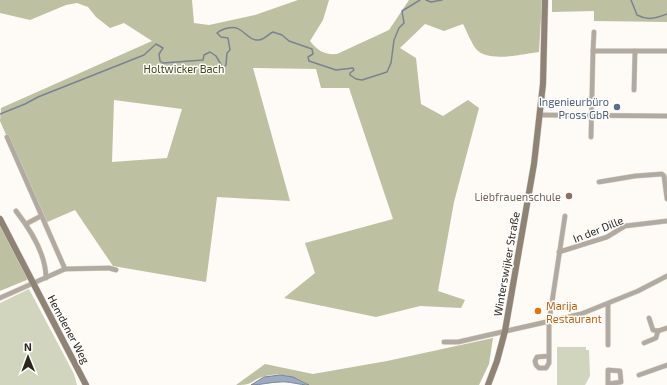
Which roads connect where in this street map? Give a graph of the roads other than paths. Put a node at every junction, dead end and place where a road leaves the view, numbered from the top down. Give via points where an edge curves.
1 (545, 0) edge
2 (594, 32) dead end
3 (593, 51) junction
4 (635, 51) junction
5 (667, 51) edge
6 (634, 90) dead end
7 (540, 115) junction
8 (592, 116) junction
9 (667, 116) edge
10 (591, 137) dead end
11 (7, 138) dead end
12 (666, 176) edge
13 (599, 182) dead end
14 (667, 199) edge
15 (16, 211) dead end
16 (41, 216) junction
17 (565, 216) dead end
18 (0, 220) edge
19 (667, 221) edge
20 (26, 224) junction
21 (559, 252) junction
22 (65, 269) junction
23 (116, 270) dead end
24 (667, 276) edge
25 (46, 278) junction
26 (33, 283) junction
27 (0, 298) edge
28 (608, 304) junction
29 (649, 318) dead end
30 (549, 322) junction
31 (667, 328) edge
32 (505, 331) junction
33 (658, 331) junction
34 (444, 342) dead end
35 (644, 343) dead end
36 (608, 345) dead end
37 (549, 356) dead end
38 (667, 365) edge
39 (638, 375) dead end
40 (86, 385) edge
41 (488, 385) edge

1 - 7 main road, Winterswijker Straße
2 - 3 street
3 - 4 street
3 - 8 street
4 - 5 street
4 - 6 street
7 - 8 street
7 - 32 main road, Winterswijker Straße
8 - 9 street
8 - 10 street
11 - 16 street
12 - 13 street via 635,176
12 - 14 street
15 - 20 street
16 - 20 street
16 - 22 street
17 - 21 street, In der Dille
18 - 26 main road, Hemdener Weg
19 - 21 street, In der Dille via 625,226 607,237
20 - 25 street via 44,261
21 - 30 street, In der Dille
22 - 23 street
22 - 25 street
24 - 28 street
25 - 26 street
26 - 27 street
26 - 40 main road, Hemdener Weg
28 - 30 street
28 - 36 street
29 - 33 street via 653,330
30 - 32 street
30 - 37 street, In der Dille
31 - 33 street
32 - 34 street via 458,342
32 - 41 main road, Winterswijker Straße
33 - 35 street via 656,338
38 - 39 street

